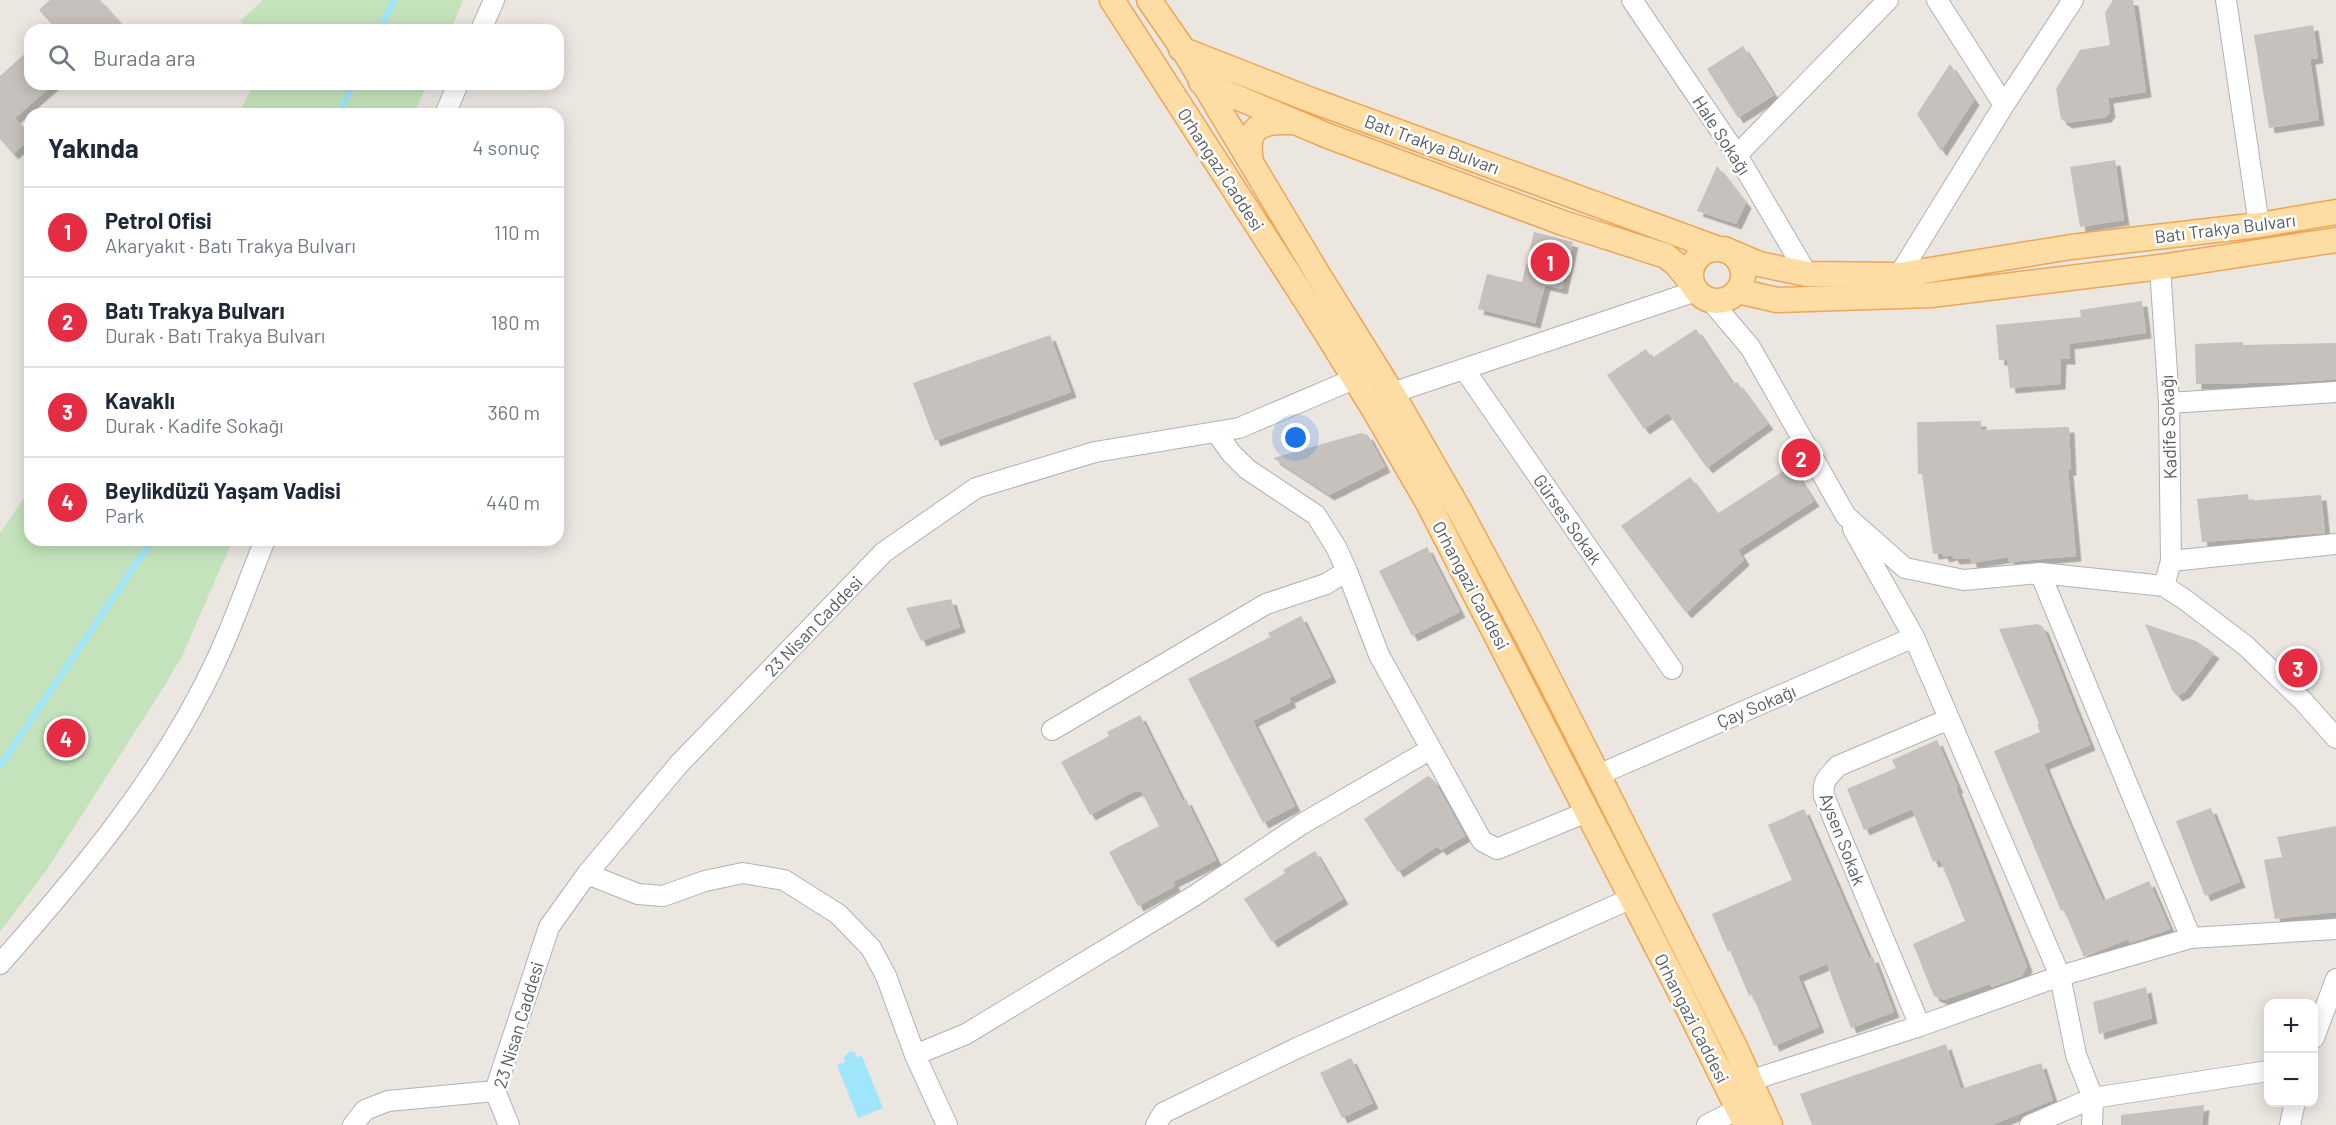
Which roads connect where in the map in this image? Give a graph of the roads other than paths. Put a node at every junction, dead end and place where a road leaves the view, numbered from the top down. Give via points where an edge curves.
1 (494, 0) edge
2 (1112, 0) edge
3 (1149, 0) edge
4 (1632, 0) edge
5 (1888, 0) edge
6 (1938, 0) edge
7 (2073, 0) edge
8 (2226, 0) edge
9 (484, 24) edge
10 (1184, 49) junction
11 (1156, 68) junction
12 (1204, 82) junction
13 (455, 90) edge
14 (2004, 105) junction
15 (448, 108) edge
16 (1295, 122) junction
17 (1737, 154) junction
18 (1251, 161) junction
19 (2336, 212) edge
20 (2259, 225) junction
21 (2336, 240) edge
22 (1720, 248) junction
23 (2160, 267) junction
24 (1807, 274) junction
25 (1899, 275) junction
26 (1713, 292) junction
27 (1464, 369) junction
28 (1354, 379) junction
29 (2336, 392) edge
30 (1392, 393) junction
31 (2169, 404) junction
32 (1216, 432) junction
33 (1846, 516) junction
34 (2336, 544) edge
35 (263, 546) edge
36 (2171, 561) junction
37 (1347, 571) junction
38 (2040, 573) junction
39 (2164, 586) junction
40 (1914, 638) junction
41 (1672, 669) dead end
42 (1949, 720) junction
43 (1052, 730) dead end
44 (2336, 738) edge
45 (1431, 749) junction
46 (1598, 775) junction
47 (1587, 812) junction
48 (586, 874) junction
49 (1632, 898) junction
50 (2336, 929) edge
51 (2192, 938) junction
52 (0, 964) edge
53 (2060, 976) junction
54 (2336, 979) edge
55 (2332, 998) edge
56 (1920, 1026) junction
57 (2318, 1027) edge
58 (915, 1054) junction
59 (2264, 1072) edge
60 (1749, 1081) junction
61 (2093, 1098) junction
62 (2294, 1107) edge
63 (502, 1108) edge
64 (1742, 1117) edge
65 (353, 1125) edge
66 (517, 1125) edge
67 (946, 1125) edge
68 (1156, 1125) edge
69 (1707, 1125) edge
70 (1770, 1125) edge
71 (2030, 1125) edge
72 (2092, 1125) edge
73 (2290, 1125) edge

1 - 9 street
2 - 11 main road
3 - 10 main road
4 - 17 street, Hale Sokağı
5 - 17 street
6 - 14 street
7 - 14 street
8 - 20 street
10 - 11 main road via 1165,56
10 - 12 main road
10 - 22 main road, Batı Trakya Bulvarı via 1311,100
11 - 12 main road, Batı Trakya Bulvarı
11 - 28 main road, Orhangazi Caddesi
12 - 16 main road, Batı Trakya Bulvarı
12 - 18 main road, Orhangazi Caddesi
13 - 15 street
14 - 25 street
16 - 18 main road via 1263,123 1253,130 1248,147
16 - 26 main road, Batı Trakya Bulvarı via 1552,219 1666,256
17 - 24 street, Hale Sokağı
18 - 30 main road, Orhangazi Caddesi
19 - 20 main road, Batı Trakya Bulvarı
20 - 25 main road, Batı Trakya Bulvarı via 2071,247
21 - 23 main road, Batı Trakya Bulvarı
22 - 24 main road, Batı Trakya Bulvarı via 1759,264
22 - 26 main road via 1707,250 1694,260 1690,276
22 - 26 main road via 1738,259 1742,283
23 - 26 main road, Batı Trakya Bulvarı via 1931,295 1777,300
23 - 31 street, Kadife Sokağı
24 - 25 main road, Batı Trakya Bulvarı
26 - 27 street
26 - 33 street via 1750,347
27 - 30 street
27 - 41 street, Gürses Sokak
28 - 32 street, 23 Nisan Caddesi via 1239,428
28 - 47 main road, Orhangazi Caddesi via 1428,503
29 - 31 street
30 - 46 main road, Orhangazi Caddesi via 1495,576
31 - 36 street, Kadife Sokağı
32 - 37 street via 1247,469 1316,515
32 - 48 street, 23 Nisan Caddesi via 1095,452 976,488 884,552 679,764
33 - 38 street via 1905,568 1964,579
33 - 40 street
34 - 36 street
35 - 52 street via 215,663 142,790 98,849
36 - 39 street, Kadife Sokağı
37 - 43 street via 1326,584 1266,604
37 - 45 street via 1379,655
38 - 39 street
38 - 51 street
39 - 44 street via 2246,646
40 - 42 street
40 - 46 street, Çay Sokağı
42 - 53 street
42 - 56 street, Aysen Sokak via 1838,766 1822,786
45 - 47 street via 1482,842 1497,849
45 - 58 street via 1302,824 1194,896 966,1034
46 - 60 main road, Orhangazi Caddesi
47 - 49 main road, Orhangazi Caddesi
48 - 58 street via 638,894 663,896 743,873 784,880 838,914 871,948 886,976
48 - 63 street, 23 Nisan Caddesi via 549,927
49 - 64 main road, Orhangazi Caddesi
49 - 68 street via 1298,1048 1163,1113
50 - 51 street
51 - 53 street
53 - 56 street
53 - 61 street via 2076,1055
54 - 55 street
55 - 57 street
56 - 60 street
58 - 67 street
59 - 61 street
60 - 70 main road, Orhangazi Caddesi
61 - 71 street
61 - 72 street
62 - 73 street
63 - 65 street via 388,1101 365,1110
63 - 66 street
64 - 69 street

